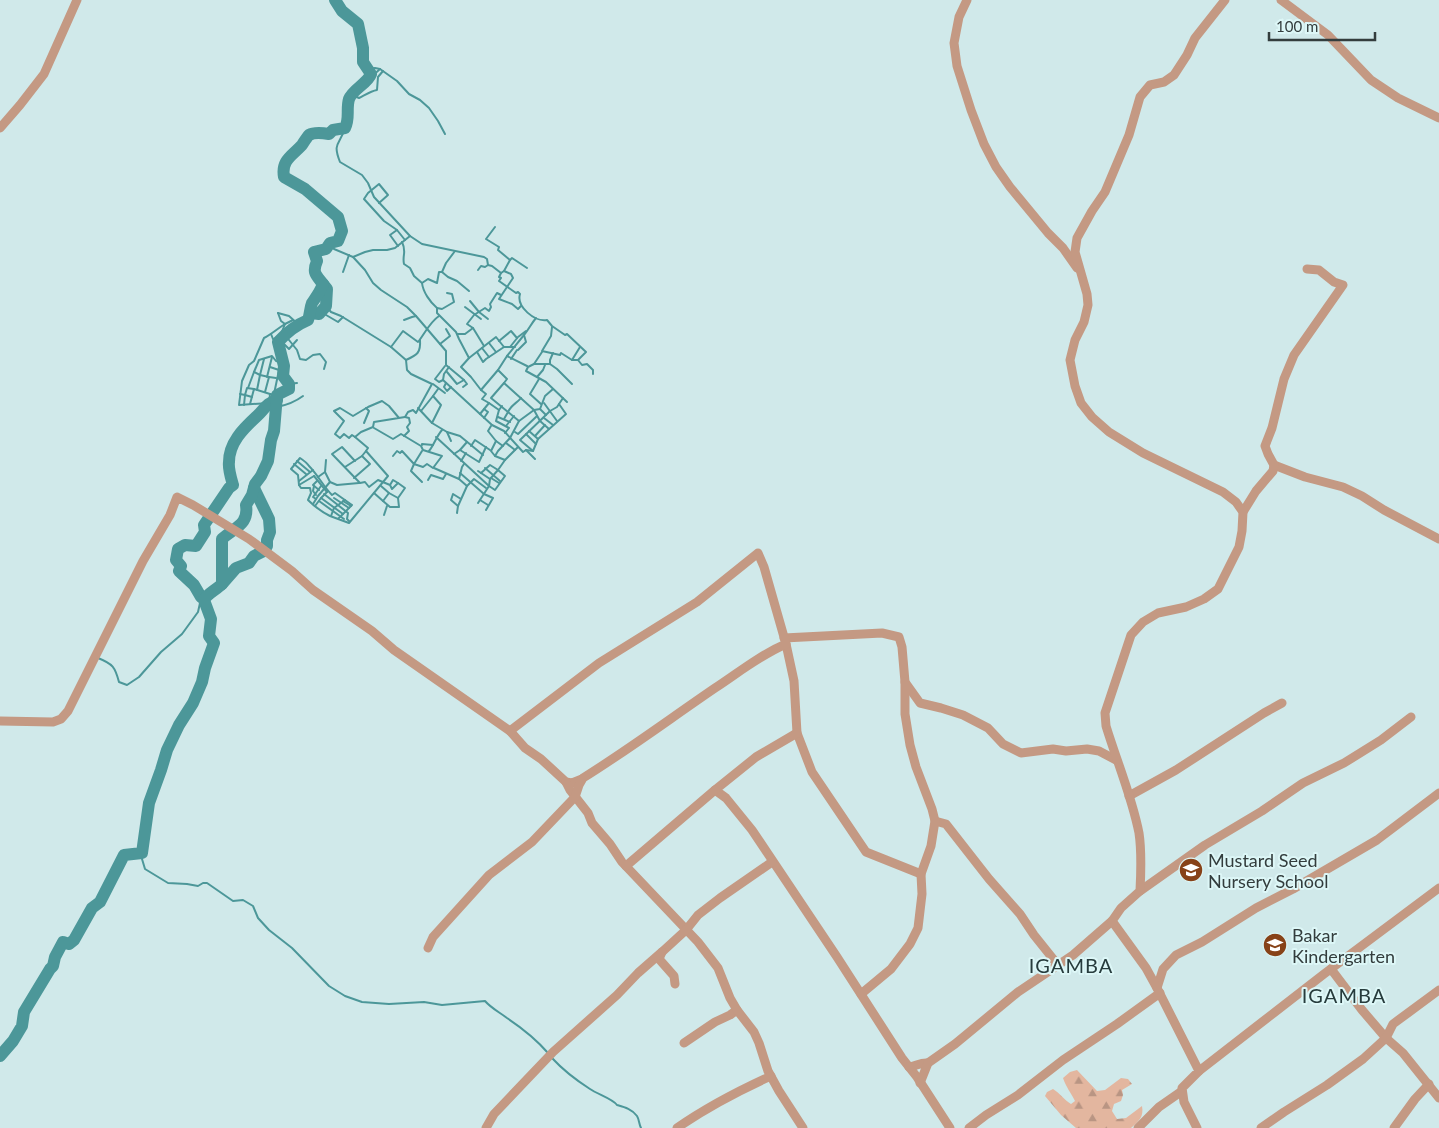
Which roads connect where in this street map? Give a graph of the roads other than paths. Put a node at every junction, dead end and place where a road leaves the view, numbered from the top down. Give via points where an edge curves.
1 (77, 0) edge
2 (967, 0) edge
3 (1225, 0) edge
4 (1281, 0) edge
5 (1439, 118) edge
6 (0, 128) edge
7 (1306, 269) dead end
8 (1082, 274) junction
9 (1274, 465) junction
10 (1243, 512) junction
11 (1439, 539) edge
12 (785, 641) junction
13 (905, 682) junction
14 (1282, 703) dead end
15 (1411, 717) dead end
16 (0, 721) edge
17 (510, 731) junction
18 (797, 733) junction
19 (1116, 760) junction
20 (583, 778) junction
21 (566, 782) junction
22 (715, 790) junction
23 (1439, 793) edge
24 (1129, 796) junction
25 (576, 798) junction
26 (935, 821) junction
27 (772, 862) junction
28 (626, 866) junction
29 (922, 874) junction
30 (1439, 888) edge
31 (1140, 891) junction
32 (1112, 921) junction
33 (686, 930) junction
34 (428, 948) dead end
35 (662, 952) junction
36 (1058, 965) junction
37 (1331, 969) junction
38 (675, 984) dead end
39 (1159, 990) junction
40 (1439, 990) edge
41 (861, 994) junction
42 (737, 1010) junction
43 (1386, 1038) junction
44 (684, 1042) dead end
45 (928, 1063) junction
46 (909, 1067) junction
47 (1199, 1071) junction
48 (771, 1076) junction
49 (920, 1083) junction
50 (1429, 1084) junction
51 (1182, 1091) junction
52 (1439, 1098) edge
53 (486, 1128) edge
54 (676, 1128) edge
55 (803, 1128) edge
56 (950, 1128) edge
57 (969, 1128) edge
58 (1138, 1128) edge
59 (1197, 1128) edge
60 (1261, 1128) edge
61 (1394, 1128) edge

1 - 6 street via 44,74
2 - 8 street via 954,43 957,66 984,144 996,167
3 - 8 street via 1195,38 1174,75 1164,82 1150,85 1140,97 1129,135 1105,192 1077,238 1075,252
4 - 5 street via 1328,35 1371,80 1398,98
7 - 9 street via 1320,270 1334,282 1343,284 1294,355 1284,380 1265,446
8 - 10 street via 1088,304 1070,360 1081,403 1109,432 1142,453 1223,492
9 - 10 street
9 - 11 street via 1362,496
10 - 19 street via 1239,547 1218,589 1186,607 1158,613 1131,635 1105,713
12 - 13 street via 882,633 899,637
12 - 17 street via 758,553 697,602 598,663
12 - 18 street via 794,681
12 - 20 street
13 - 19 street via 920,704 941,708 988,728 1003,744 1021,753 1087,749
13 - 26 street via 905,714 910,745
14 - 24 street
15 - 31 street via 1344,763 1303,783 1205,845
16 - 17 street via 53,722 68,711 177,497 249,539 394,650
17 - 21 street
18 - 22 street via 756,758
18 - 29 street via 812,772 866,852
19 - 24 street
20 - 21 street
20 - 25 street
21 - 25 street
22 - 27 street via 726,798 752,830
22 - 28 street
23 - 39 street via 1376,840 1176,955 1163,969
24 - 31 street via 1139,834
25 - 28 street
25 - 34 street via 532,842 489,875 433,937
26 - 29 street
26 - 36 street via 946,824
27 - 33 street via 698,915
27 - 41 street
28 - 33 street
29 - 41 street via 918,928 910,944 891,969
30 - 37 street
31 - 32 street
32 - 36 street
32 - 39 street
33 - 35 street
33 - 42 street via 718,968
35 - 38 street via 659,959 674,976
35 - 53 street via 550,1055 494,1114
36 - 45 street via 1018,992
37 - 43 street
37 - 47 street
39 - 47 street
39 - 57 street via 1117,1024
40 - 43 street via 1392,1024
41 - 46 street
42 - 44 street
42 - 48 street via 760,1043
43 - 50 street
43 - 60 street via 1327,1085
45 - 46 street
45 - 49 street
46 - 49 street
47 - 51 street
48 - 54 street
48 - 55 street
49 - 56 street
50 - 52 street
50 - 61 street
51 - 58 street via 1159,1106
51 - 59 street

